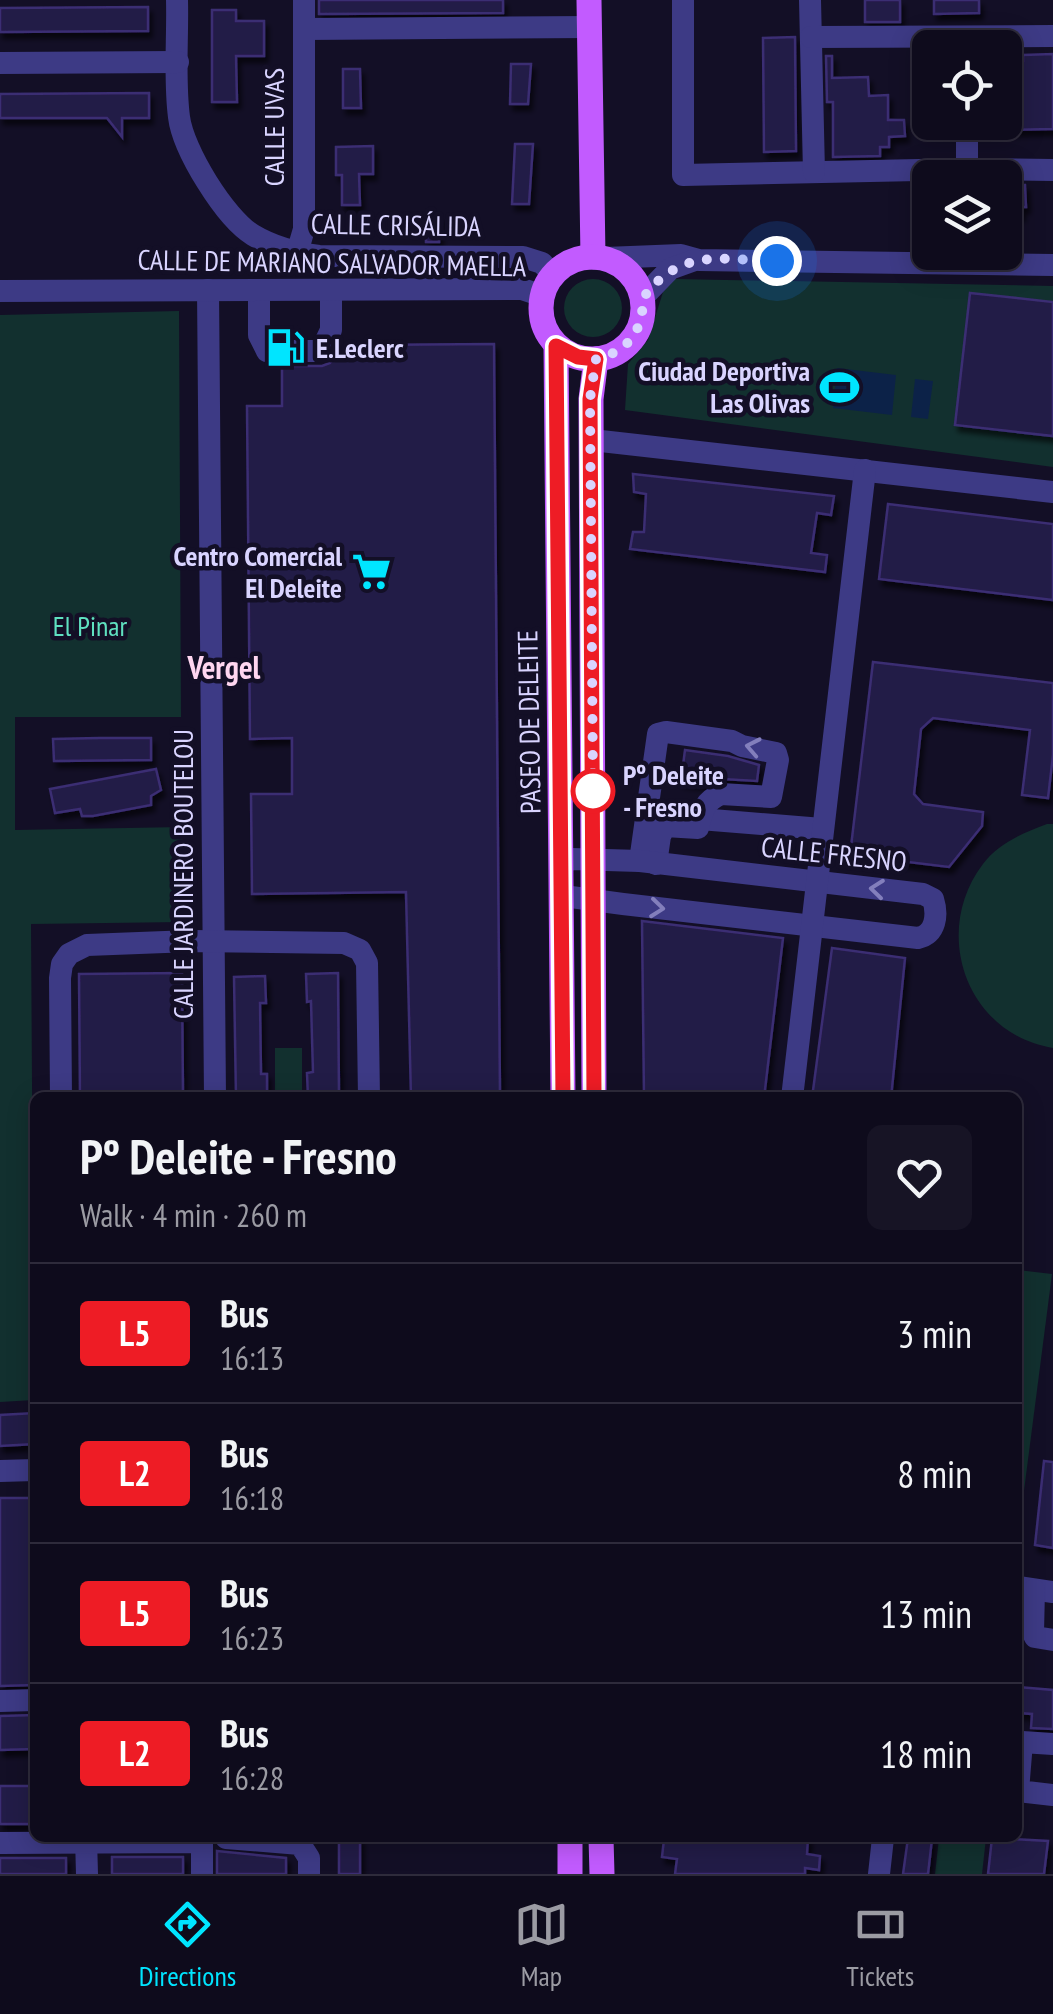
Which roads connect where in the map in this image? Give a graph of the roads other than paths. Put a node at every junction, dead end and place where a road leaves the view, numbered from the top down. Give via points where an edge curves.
1 (177, 0) edge
2 (304, 0) edge
3 (590, 0) edge
4 (684, 0) edge
5 (810, 0) edge
6 (590, 27) junction
7 (304, 30) junction
8 (1053, 36) edge
9 (811, 37) junction
10 (1022, 38) edge
11 (912, 40) edge
12 (178, 62) junction
13 (0, 63) edge
14 (912, 169) edge
15 (1022, 169) edge
16 (1053, 170) edge
17 (814, 172) junction
18 (296, 253) junction
19 (599, 258) junction
20 (698, 260) junction
21 (1053, 265) edge
22 (548, 285) junction
23 (208, 290) junction
24 (259, 290) junction
25 (0, 291) edge
26 (331, 291) junction
27 (643, 298) junction
28 (556, 346) junction
29 (596, 359) junction
30 (592, 440) junction
31 (865, 470) junction
32 (1053, 492) edge
33 (700, 819) junction
34 (822, 829) junction
35 (593, 859) junction
36 (648, 863) junction
37 (560, 864) junction
38 (817, 882) junction
39 (562, 892) junction
40 (593, 899) junction
41 (812, 926) junction
42 (214, 942) junction
43 (60, 1092) edge
44 (214, 1092) edge
45 (368, 1092) edge
46 (563, 1092) edge
47 (594, 1092) edge
48 (793, 1092) edge
49 (30, 1470) edge
50 (0, 1471) edge
51 (1035, 1590) edge
52 (1053, 1640) edge
53 (0, 1700) edge
54 (30, 1700) edge
55 (1053, 1744) edge
56 (1022, 1749) joint
57 (1053, 1759) edge
58 (1022, 1791) edge
59 (1053, 1794) edge
60 (30, 1842) edge
61 (86, 1842) edge
62 (204, 1842) edge
63 (275, 1842) edge
64 (570, 1842) edge
65 (601, 1842) edge
66 (883, 1842) edge
67 (0, 1843) edge
68 (87, 1874) edge
69 (202, 1874) edge
70 (309, 1874) edge
71 (570, 1874) edge
72 (602, 1874) edge
73 (879, 1874) edge

1 - 12 street, CALLE CRISÁLIDA
2 - 7 street, CALLE UVAS
3 - 6 main road
4 - 17 street via 683,174
5 - 9 street
6 - 7 street
6 - 19 main road
7 - 18 street, CALLE UVAS via 304,229
8 - 10 street
9 - 11 street
9 - 17 street
12 - 13 street
12 - 18 street, CALLE CRISÁLIDA via 179,118 200,168 248,232
14 - 17 street
15 - 16 street
18 - 22 street, CALLE CRISÁLIDA via 524,257 542,263
19 - 20 street
19 - 22 main road via 577,259
19 - 27 main road via 628,271
20 - 21 street
20 - 27 street via 670,269
22 - 26 street, CALLE DE MARIANO SALVADOR MAELLA
22 - 28 main road via 544,326
23 - 24 street, CALLE DE MARIANO SALVADOR MAELLA
23 - 25 street, CALLE DE MARIANO SALVADOR MAELLA
23 - 42 street, CALLE JARDINERO BOUTELOU
24 - 26 street, CALLE DE MARIANO SALVADOR MAELLA
24 - 26 street via 259,335 267,351 322,351 331,330
27 - 29 main road via 638,332 612,355
28 - 29 main road
28 - 37 main road, PASEO DE DELEITE
29 - 30 main road
30 - 31 street
30 - 35 main road
31 - 32 street
31 - 34 street
33 - 34 street
33 - 36 street via 698,828 665,826
33 -> 36 street via 706,804 721,794 771,797 776,752 658,734
34 - 38 street
35 - 36 street, CALLE FRESNO
35 - 37 street, CALLE FRESNO
35 - 40 main road
36 - 38 street, CALLE FRESNO
37 - 39 main road, PASEO DE DELEITE
38 - 41 street
41 -> 38 street, CALLE FRESNO via 918,938 933,928 936,908 923,894
39 - 40 street, CALLE FRESNO
39 - 46 main road, PASEO DE DELEITE
40 -> 41 street, CALLE FRESNO
40 - 47 main road
41 - 48 street
42 - 43 street via 87,944 69,954 60,978
42 - 44 street, CALLE JARDINERO BOUTELOU
42 - 45 street via 344,944 360,950 367,963
49 - 50 street
51 - 52 street via 1033,1633
53 - 54 street
55 - 56 street
56 - 57 street
58 - 59 street
60 - 67 street
61 - 68 street
62 - 69 street
63 - 70 street via 300,1844
64 - 71 main road
65 - 72 main road
66 - 73 street

